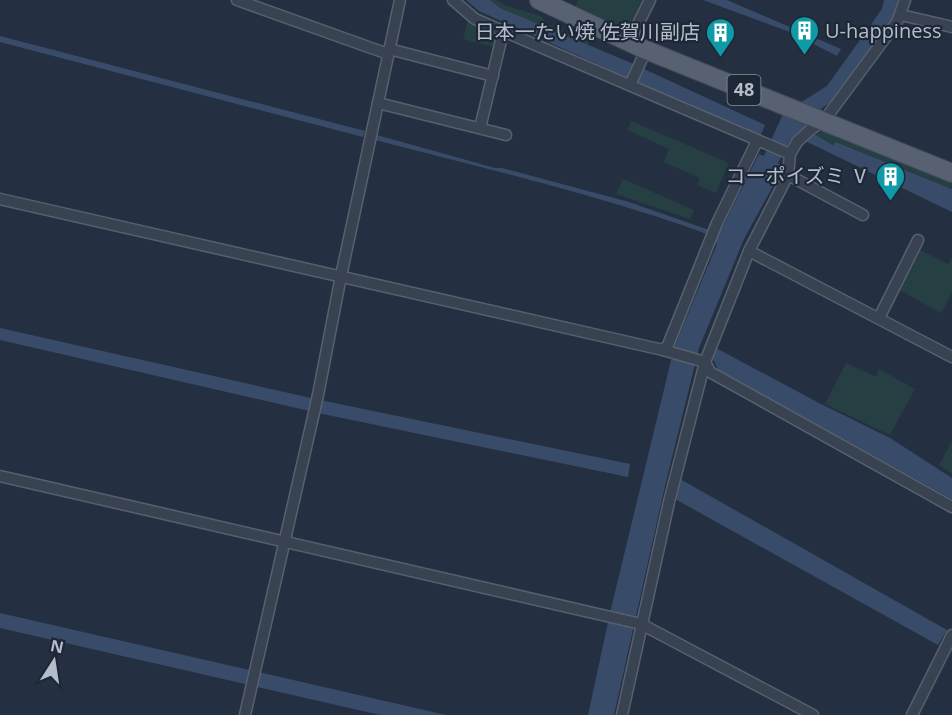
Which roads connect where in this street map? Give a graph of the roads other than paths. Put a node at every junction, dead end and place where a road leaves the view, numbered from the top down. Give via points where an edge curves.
1 (237, 0) edge
2 (400, 0) edge
3 (453, 0) edge
4 (539, 0) edge
5 (650, 0) edge
6 (905, 0) edge
7 (901, 15) junction
8 (952, 27) edge
9 (503, 32) junction
10 (629, 42) junction
11 (389, 51) junction
12 (643, 58) junction
13 (493, 76) junction
14 (630, 84) junction
15 (378, 103) junction
16 (817, 126) junction
17 (480, 128) junction
18 (506, 135) dead end
19 (762, 143) junction
20 (788, 154) junction
21 (952, 173) edge
22 (788, 175) junction
23 (0, 199) edge
24 (863, 214) dead end
25 (918, 240) dead end
26 (749, 251) junction
27 (341, 276) junction
28 (879, 318) junction
29 (663, 350) junction
30 (952, 357) edge
31 (705, 362) junction
32 (0, 476) edge
33 (952, 507) edge
34 (284, 542) junction
35 (641, 624) junction
36 (952, 635) edge
37 (948, 656) edge
38 (245, 715) edge
39 (622, 715) edge
40 (813, 715) edge
41 (912, 715) edge

1 - 11 street
2 - 11 street
3 - 9 street via 475,19
4 - 10 main road, 48
5 - 10 street
6 - 7 street
7 - 8 street
7 - 16 street
9 - 13 street
9 - 14 street
10 - 12 main road, 48
11 - 13 street
11 - 15 street
12 - 14 street
12 - 16 main road, 48
13 - 17 street
14 - 19 street
15 - 17 street
15 - 27 street
16 - 20 street via 796,142
16 - 21 main road, 48
17 - 18 street
19 - 20 street
19 - 29 street via 717,224
20 - 22 street
22 - 24 street
22 - 26 street
23 - 27 street
25 - 28 street
26 - 28 street
26 - 31 street
27 - 29 street
27 - 34 street
28 - 30 street
29 - 31 street
31 - 33 street via 710,372
31 - 35 street
32 - 34 street
34 - 35 street
34 - 38 street
35 - 39 street
35 - 40 street
36 - 37 street
37 - 41 street

